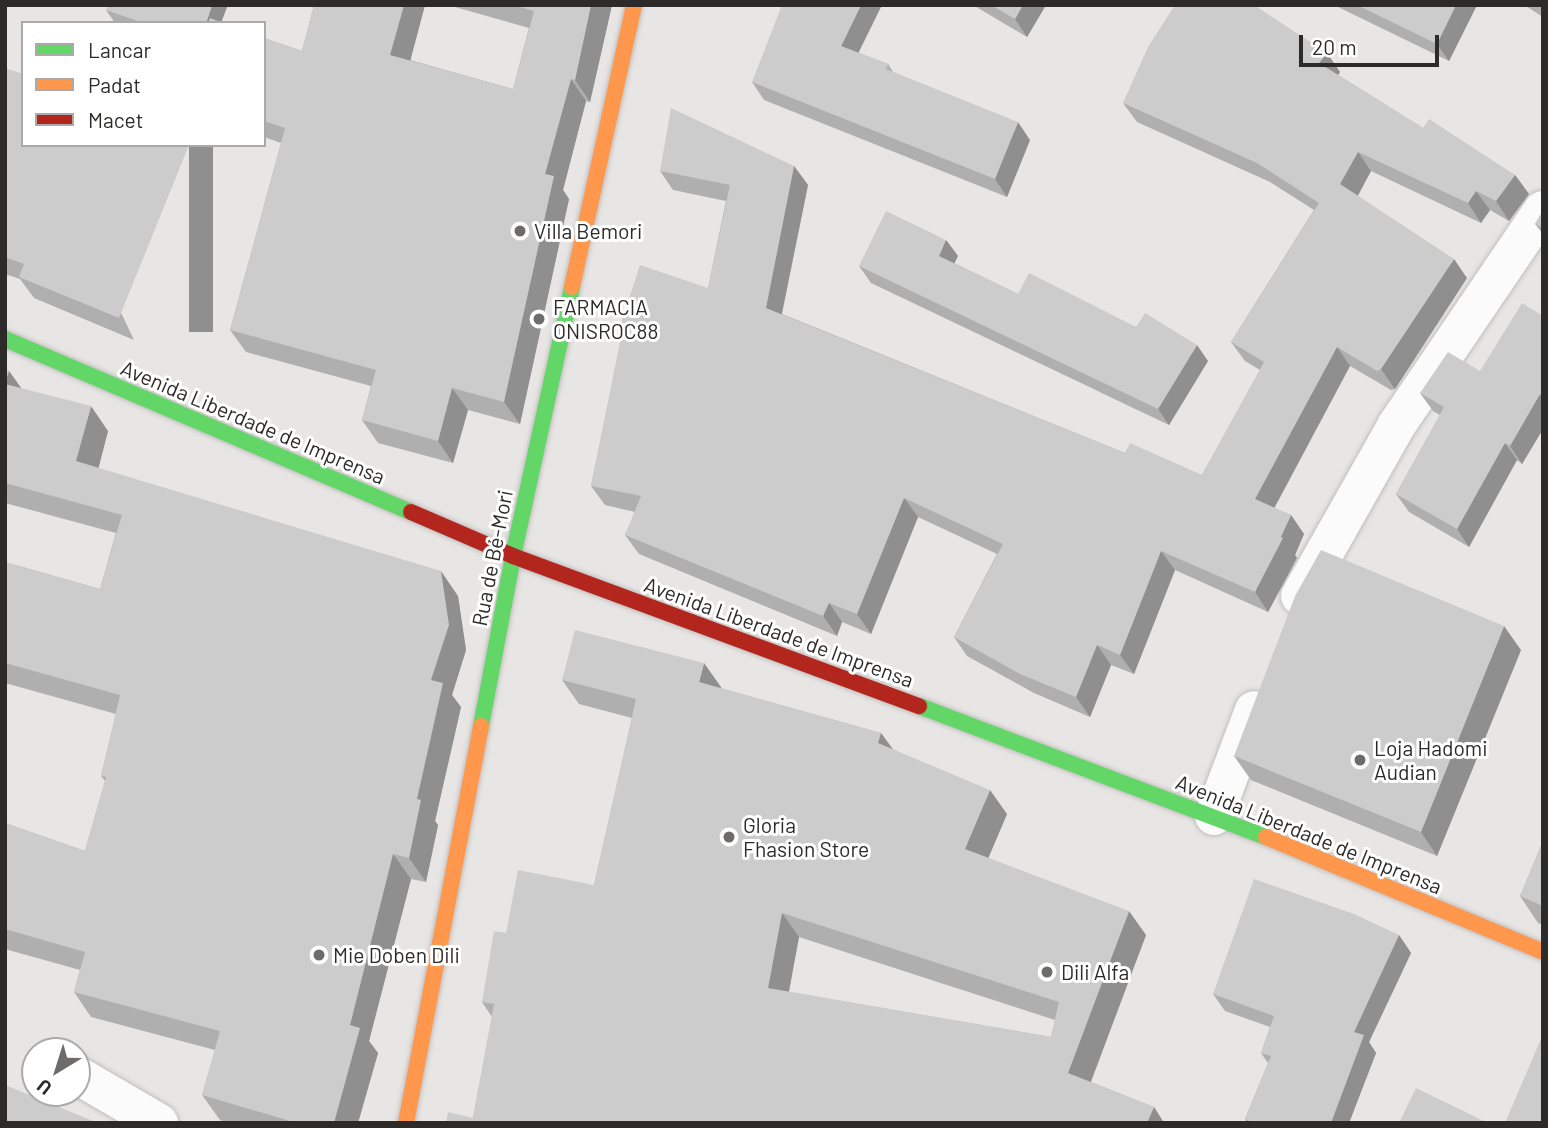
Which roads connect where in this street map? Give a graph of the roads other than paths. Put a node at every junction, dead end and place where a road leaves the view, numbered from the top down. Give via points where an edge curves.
1 (634, 5) edge
2 (1543, 210) edge
3 (5, 339) edge
4 (513, 556) junction
5 (1287, 624) edge
6 (1268, 675) edge
7 (1214, 816) junction
8 (1543, 952) edge
9 (91, 1083) edge
10 (159, 1123) edge
11 (406, 1123) edge

1 - 4 main road, Rua de Bé-Mori
2 - 5 street via 1396,426
3 - 4 main road, Avenida Liberdade de Imprensa
4 - 7 main road, Avenida Liberdade de Imprensa
4 - 11 main road, Rua de Bé-Mori
6 - 7 street
7 - 8 main road, Avenida Liberdade de Imprensa
9 - 10 street

